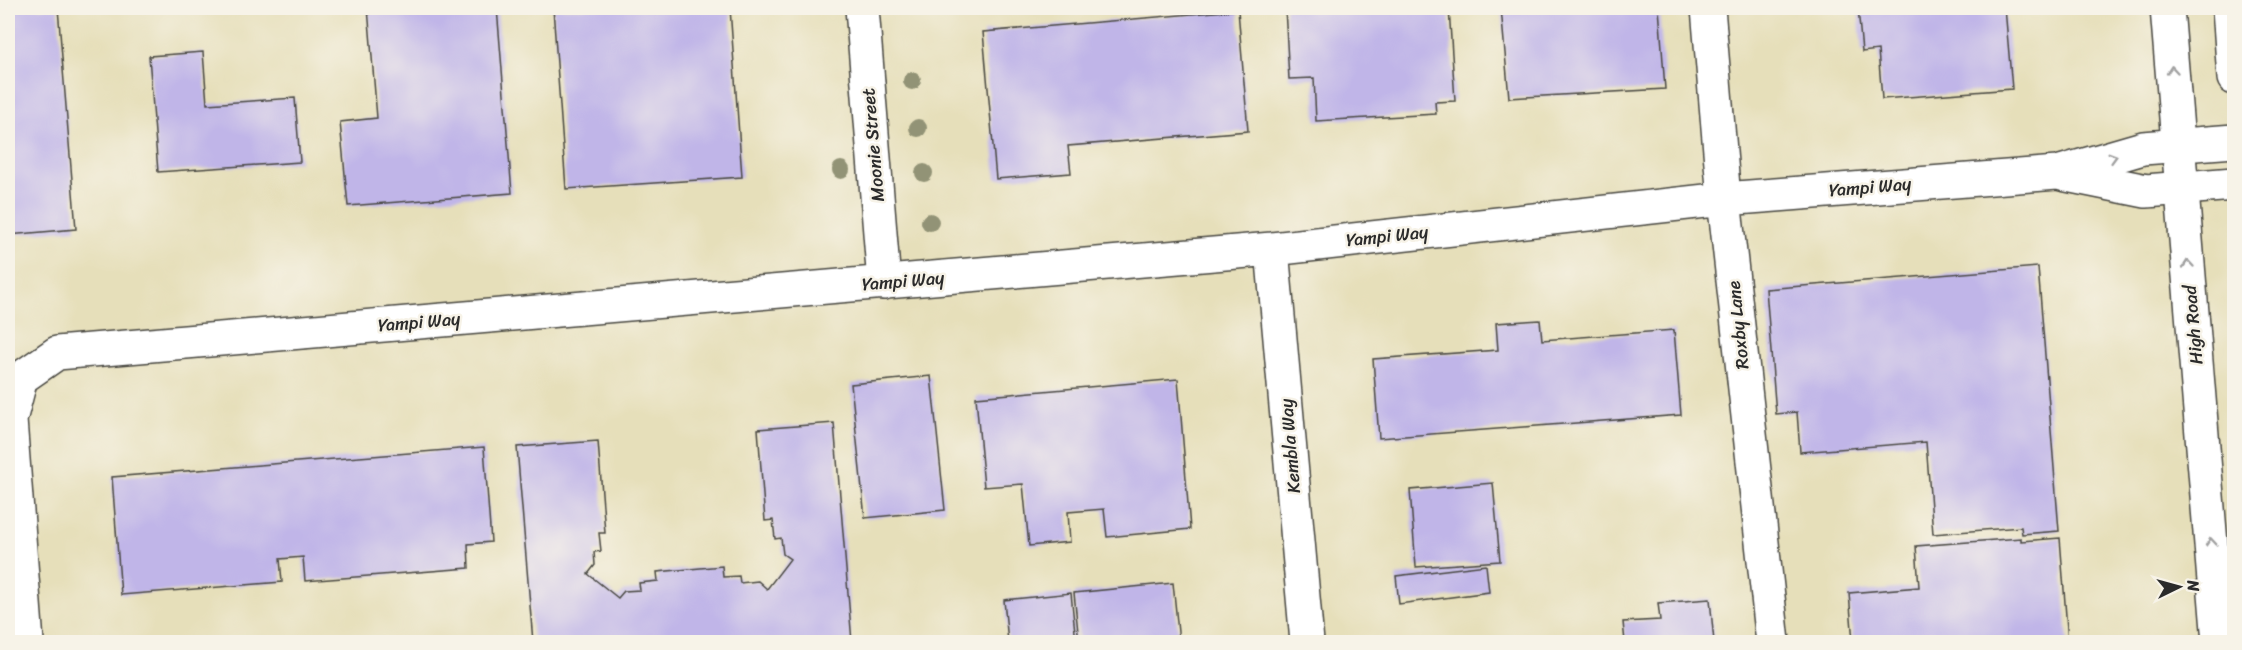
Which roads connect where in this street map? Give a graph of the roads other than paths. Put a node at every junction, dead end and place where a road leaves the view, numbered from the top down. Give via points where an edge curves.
1 (862, 8) edge
2 (1708, 8) edge
3 (2167, 8) edge
4 (2229, 8) edge
5 (2235, 78) edge
6 (2235, 141) edge
7 (2178, 145) junction
8 (2057, 173) junction
9 (2235, 184) edge
10 (2181, 189) junction
11 (1724, 199) junction
12 (1272, 249) junction
13 (884, 283) junction
14 (27, 642) edge
15 (1307, 642) edge
16 (1773, 642) edge
17 (2219, 642) edge

1 - 13 street, Moonie Street
2 - 11 street, Roxby Lane
7 -> 3 street, High Road
4 - 5 street
6 - 7 street, Yampi Way
8 -> 7 street, Yampi Way via 2143,148
7 - 10 street, High Road
8 - 10 street, Yampi Way via 2146,191
8 - 11 street, Yampi Way
9 - 10 street, Yampi Way
17 -> 10 street, High Road
11 - 12 street, Yampi Way
11 - 16 street, Roxby Lane
12 - 13 street, Yampi Way
12 - 15 street, Kembla Way
13 - 14 street, Yampi Way via 57,353 21,378 10,420

